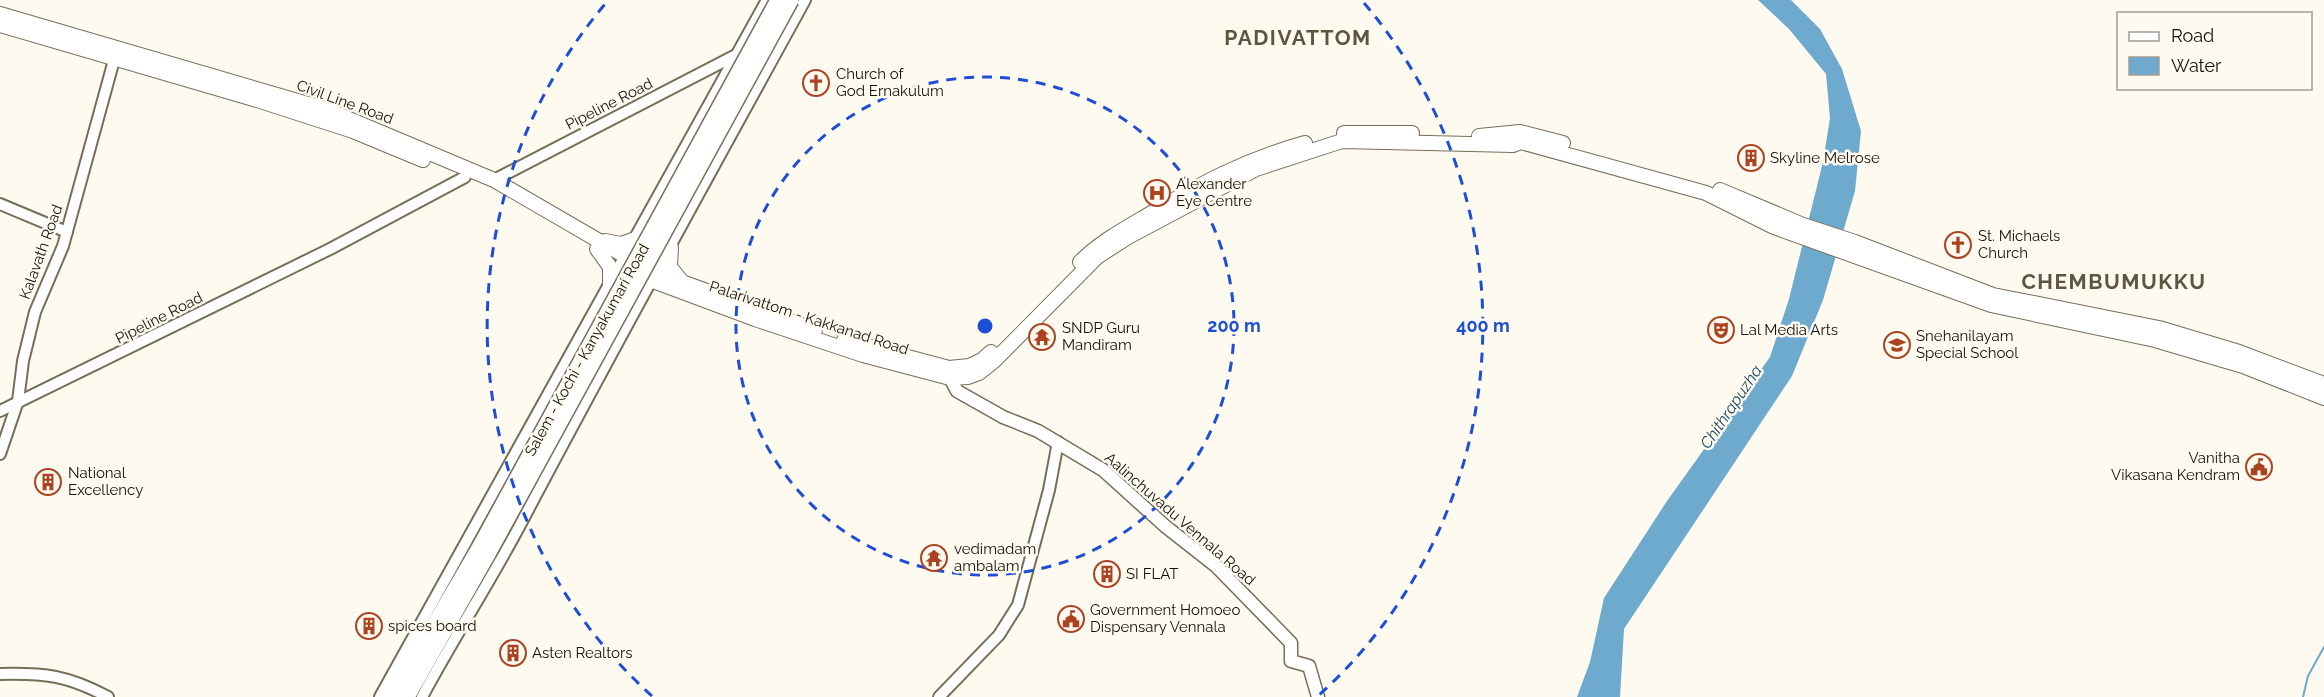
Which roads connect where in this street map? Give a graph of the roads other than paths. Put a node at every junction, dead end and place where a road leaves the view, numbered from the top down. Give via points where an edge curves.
1 (767, 0) edge
2 (778, 0) edge
3 (791, 0) edge
4 (805, 0) edge
5 (0, 14) edge
6 (0, 25) edge
7 (42, 32) junction
8 (737, 54) junction
9 (114, 60) junction
10 (693, 134) junction
11 (685, 149) junction
12 (724, 149) junction
13 (716, 165) junction
14 (465, 177) junction
15 (494, 180) junction
16 (0, 204) edge
17 (1165, 211) junction
18 (67, 232) junction
19 (635, 239) junction
20 (596, 244) junction
21 (671, 247) junction
22 (624, 260) junction
23 (655, 277) junction
24 (610, 284) junction
25 (684, 284) junction
26 (844, 344) junction
27 (2253, 364) junction
28 (559, 375) junction
29 (950, 378) junction
30 (2324, 384) edge
31 (591, 393) junction
32 (2324, 398) edge
33 (18, 401) junction
34 (541, 408) junction
35 (0, 411) edge
36 (574, 427) junction
37 (1058, 442) junction
38 (0, 454) edge
39 (0, 674) edge
40 (401, 694) edge
41 (108, 697) edge
42 (939, 697) edge
43 (1318, 697) edge

1 - 8 street, Salem - Kochi - Kanyakumari Road
2 - 40 highway, Salem - Kochi - Kanyakumari Road, bridge
3 - 40 highway, Salem - Kochi - Kanyakumari Road, bridge
4 - 12 street, Salem - Kochi - Kanyakumari Road
5 - 7 main road, Civil Line Road
6 - 7 main road, Civil Line Road
7 - 9 main road, Civil Line Road
7 - 15 main road, Civil Line Road via 325,109
8 - 10 street, Salem - Kochi - Kanyakumari Road
8 - 15 street, Pipeline Road
9 - 14 main road, Civil Line Road via 167,72 313,118
9 - 18 street, Kalavath Road
10 - 11 street, Salem - Kochi - Kanyakumari Road
10 - 12 street via 715,151
11 - 13 street
11 - 19 street, Salem - Kochi - Kanyakumari Road
12 - 13 street, Salem - Kochi - Kanyakumari Road
13 - 21 street, Salem - Kochi - Kanyakumari Road
14 - 20 main road, Civil Line Road
14 - 33 street, Pipeline Road via 115,357
15 - 20 main road, Civil Line Road
16 - 18 street
17 - 26 main road, Palarivattom - Kakkanad Road via 1096,246 982,360 969,366 949,368
17 - 27 main road, Palarivattom - Kakkanad Road via 1205,180 1250,159 1335,134 1366,131 1474,136 1520,132 1714,187 1801,231 1993,295 2158,328
17 - 29 main road, Palarivattom - Kakkanad Road via 1097,257 984,369 968,377
18 - 33 street, Kalavath Road via 35,312
19 - 20 main road via 621,244
19 - 22 street, Salem - Kochi - Kanyakumari Road
20 - 22 main road, Civil Line Road
20 - 24 main road via 610,267
21 - 23 street, Salem - Kochi - Kanyakumari Road
21 - 25 main road via 670,267
22 - 24 street, Salem - Kochi - Kanyakumari Road
23 - 25 main road
23 - 26 main road, Palarivattom - Kakkanad Road
23 - 31 street, Salem - Kochi - Kanyakumari Road
24 - 28 street, Salem - Kochi - Kanyakumari Road
25 - 26 main road, Palarivattom - Kakkanad Road
26 - 29 main road, Palarivattom - Kakkanad Road via 863,355
27 - 30 main road
27 - 32 main road
28 - 31 street via 565,385 580,393
28 - 34 street, Salem - Kochi - Kanyakumari Road
29 - 37 main road, Aalinchuvadu Vennala Road via 957,392
31 - 36 street, Salem - Kochi - Kanyakumari Road
33 - 35 street, Pipeline Road
33 - 38 street, Kalavath Road
34 - 36 street via 567,418
34 - 40 street, Salem - Kochi - Kanyakumari Road
36 - 40 street, Salem - Kochi - Kanyakumari Road
37 - 42 street via 1018,605 999,636
37 - 43 main road, Aalinchuvadu Vennala Road via 1103,470 1216,566 1266,615 1291,643 1291,661 1310,666
39 - 41 street via 49,674

